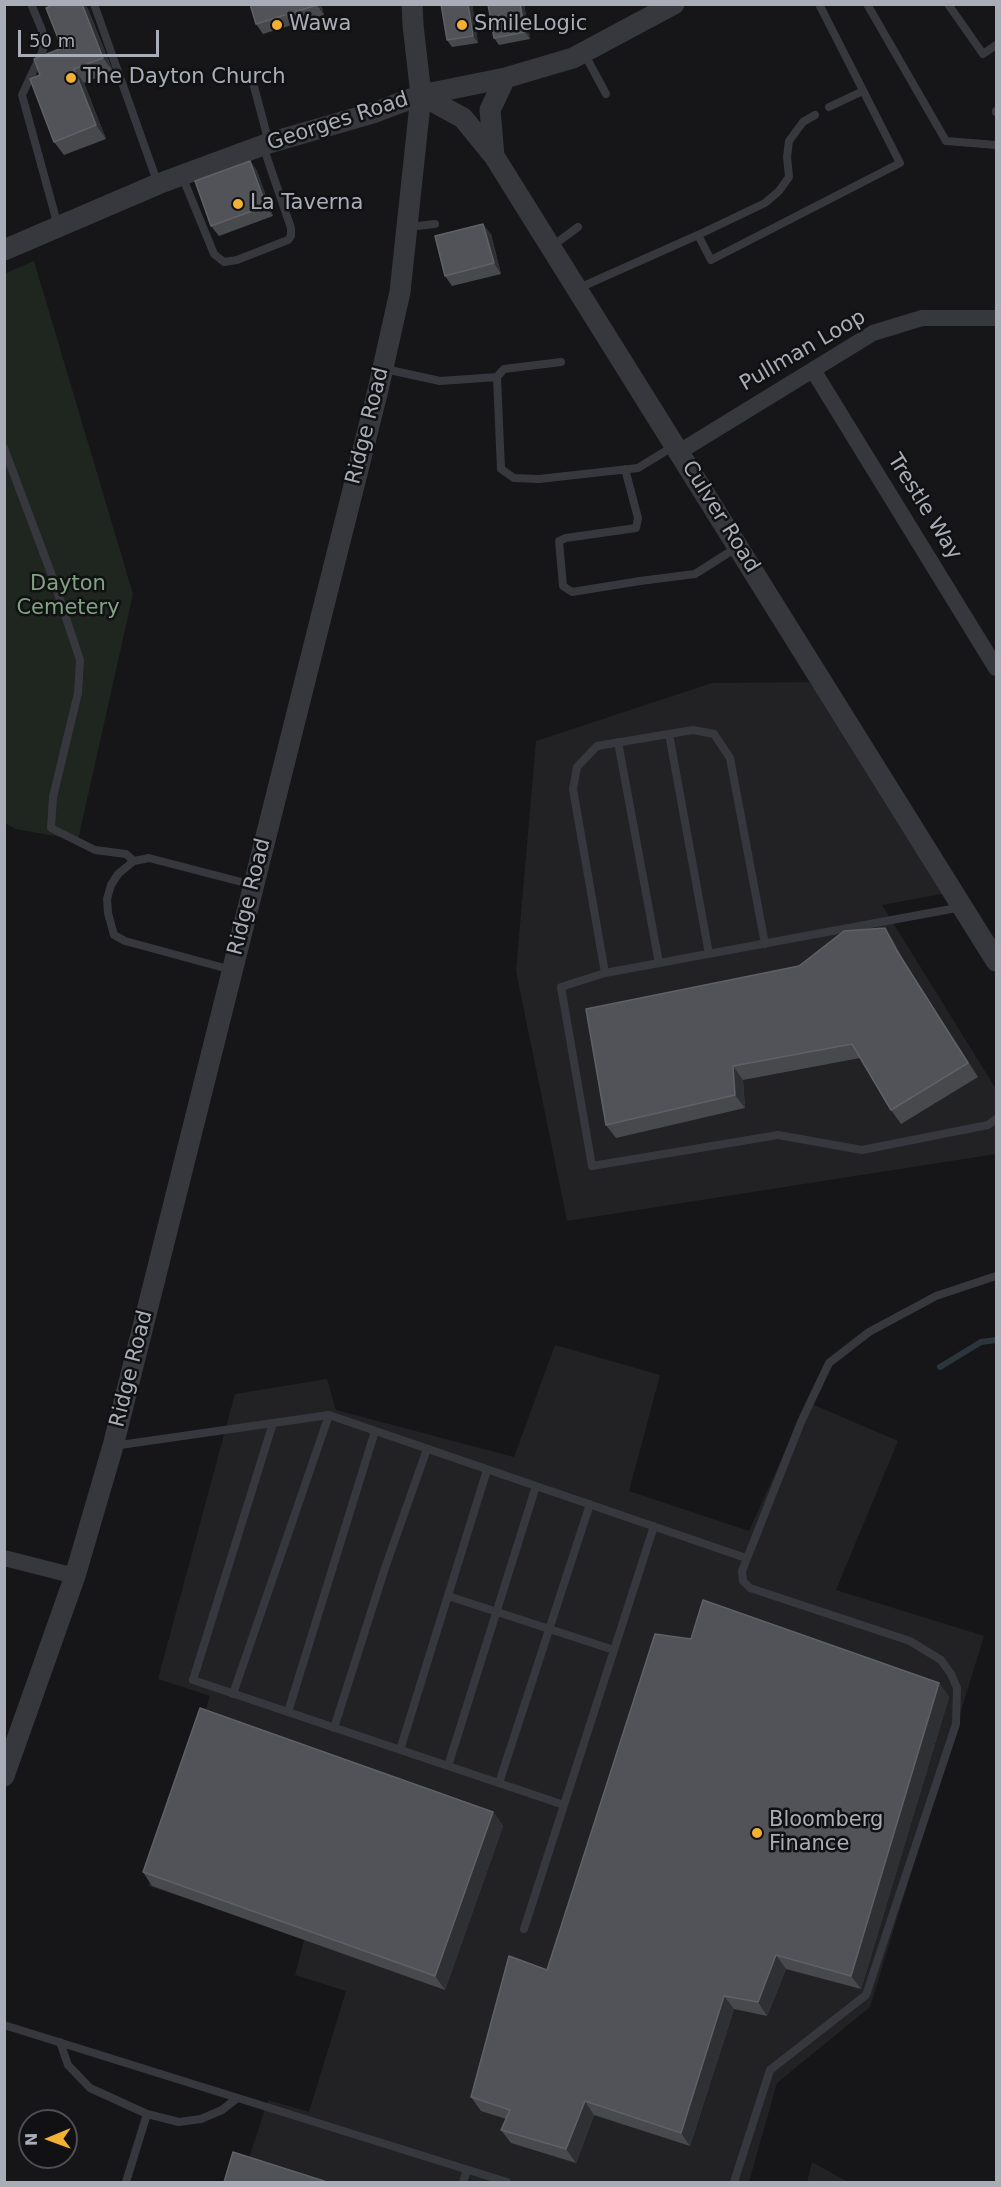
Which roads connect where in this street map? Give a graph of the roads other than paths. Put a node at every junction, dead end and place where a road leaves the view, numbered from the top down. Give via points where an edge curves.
1 (31, 4) edge
2 (94, 4) edge
3 (412, 4) edge
4 (674, 4) edge
5 (819, 4) edge
6 (867, 4) edge
7 (948, 4) edge
8 (996, 45) edge
9 (583, 52) junction
10 (251, 75) dead end
11 (505, 78) junction
12 (863, 91) junction
13 (606, 94) dead end
14 (422, 95) junction
15 (829, 108) dead end
16 (815, 115) dead end
17 (266, 145) junction
18 (996, 145) edge
19 (494, 156) junction
20 (182, 176) junction
21 (158, 184) junction
22 (435, 224) dead end
23 (58, 227) junction
24 (407, 227) junction
25 (578, 227) dead end
26 (698, 235) junction
27 (551, 247) junction
28 (4, 250) edge
29 (577, 289) junction
30 (996, 318) edge
31 (561, 362) dead end
32 (382, 368) junction
33 (813, 370) junction
34 (497, 377) junction
35 (4, 448) edge
36 (677, 448) junction
37 (625, 470) junction
38 (738, 547) junction
39 (996, 668) edge
40 (669, 734) junction
41 (618, 742) junction
42 (134, 861) junction
43 (253, 885) junction
44 (963, 907) junction
45 (765, 944) junction
46 (709, 954) junction
47 (996, 961) edge
48 (659, 963) junction
49 (232, 970) junction
50 (605, 973) junction
51 (996, 1119) edge
52 (996, 1276) edge
53 (329, 1415) junction
54 (273, 1423) junction
55 (375, 1431) junction
56 (113, 1446) junction
57 (427, 1449) junction
58 (487, 1470) junction
59 (536, 1486) junction
60 (590, 1504) junction
61 (654, 1526) junction
62 (4, 1558) edge
63 (746, 1558) junction
64 (75, 1576) junction
65 (448, 1596) junction
66 (496, 1611) junction
67 (549, 1629) junction
68 (614, 1650) junction
69 (233, 1694) junction
70 (288, 1712) junction
71 (334, 1728) junction
72 (400, 1750) junction
73 (448, 1766) junction
74 (4, 1776) edge
75 (499, 1783) junction
76 (564, 1805) junction
77 (524, 1929) dead end
78 (4, 2025) edge
79 (60, 2042) junction
80 (236, 2099) junction
81 (147, 2114) junction
82 (467, 2170) junction
83 (126, 2182) edge
84 (463, 2182) edge
85 (507, 2182) edge
86 (734, 2182) edge

1 - 23 lane via 42,30 43,50 22,95
2 - 21 lane
3 - 14 street, Ridge Road
4 - 9 street, Georges Road
5 - 12 lane
6 - 18 lane via 946,141
7 - 8 lane via 982,54
9 - 11 street, Georges Road
9 - 13 lane
10 - 17 lane
11 - 14 street, Georges Road
11 - 19 street via 490,110
12 - 15 lane
12 - 26 lane via 900,163 711,260
14 - 17 street, Georges Road
14 - 19 street, Culver Road via 464,118
14 - 24 street, Ridge Road
16 - 26 lane via 803,122 789,141 789,177 779,191 765,203
17 - 20 street, Georges Road
17 - 20 lane via 291,236 237,260 224,262 214,254
19 - 27 street, Culver Road
20 - 21 street, Georges Road
21 - 23 street, Georges Road
22 - 24 lane
23 - 28 street, Georges Road
24 - 32 street, Ridge Road via 400,292
25 - 27 lane
26 - 29 lane
27 - 29 street, Culver Road
29 - 36 street, Culver Road
30 - 33 street, Pullman Loop via 922,318 873,333
31 - 34 lane via 504,369
32 - 34 lane via 440,381
32 - 43 street, Ridge Road
33 - 36 street, Pullman Loop
33 - 39 street, Trestle Way
34 - 37 lane via 501,469 514,478 539,479
35 - 42 lane via 80,660 78,693 53,797 51,828 95,850 126,854
36 - 37 lane via 638,468
36 - 38 street, Culver Road
37 - 38 lane via 638,518 636,528 559,541 563,586 572,592 695,574
38 - 44 street, Culver Road
40 - 41 lane
40 - 45 lane via 693,730 714,734 730,758
40 - 46 lane
41 - 48 lane
41 - 50 lane via 597,746 577,766 573,789
42 - 43 lane via 149,858 170,862
42 - 49 lane via 118,873 107,899 114,935
43 - 49 street, Ridge Road
44 - 45 lane
44 - 47 street, Culver Road
45 - 46 lane
46 - 48 lane
48 - 50 lane
49 - 56 street, Ridge Road
50 - 51 lane via 561,987 592,1166 778,1135 862,1150 988,1125
52 - 63 lane via 936,1296 869,1332 829,1363
53 - 54 lane
53 - 55 lane
53 - 69 lane
54 - 56 lane
54 - 69 lane via 192,1680
55 - 57 lane
55 - 70 lane
56 - 64 street, Ridge Road
57 - 58 lane
57 - 71 lane
58 - 59 lane
58 - 65 lane
59 - 60 lane
59 - 66 lane
60 - 61 lane
60 - 67 lane
61 - 63 lane
61 - 68 lane
62 - 64 street
63 - 86 lane via 743,1581 750,1588 910,1641 941,1660 957,1688 956,1724 866,1995 770,2070
64 - 74 street, Ridge Road
65 - 66 lane
65 - 72 lane
66 - 67 lane
66 - 73 lane
67 - 68 lane
67 - 75 lane
68 - 76 lane
69 - 70 lane
70 - 71 lane
71 - 72 lane
72 - 73 lane
73 - 75 lane
75 - 76 lane
76 - 77 lane
78 - 79 lane
79 - 80 lane
79 - 81 lane via 68,2065 90,2088
80 - 81 lane via 201,2119 179,2122
80 - 82 lane
81 - 83 lane
82 - 84 lane
82 - 85 lane

